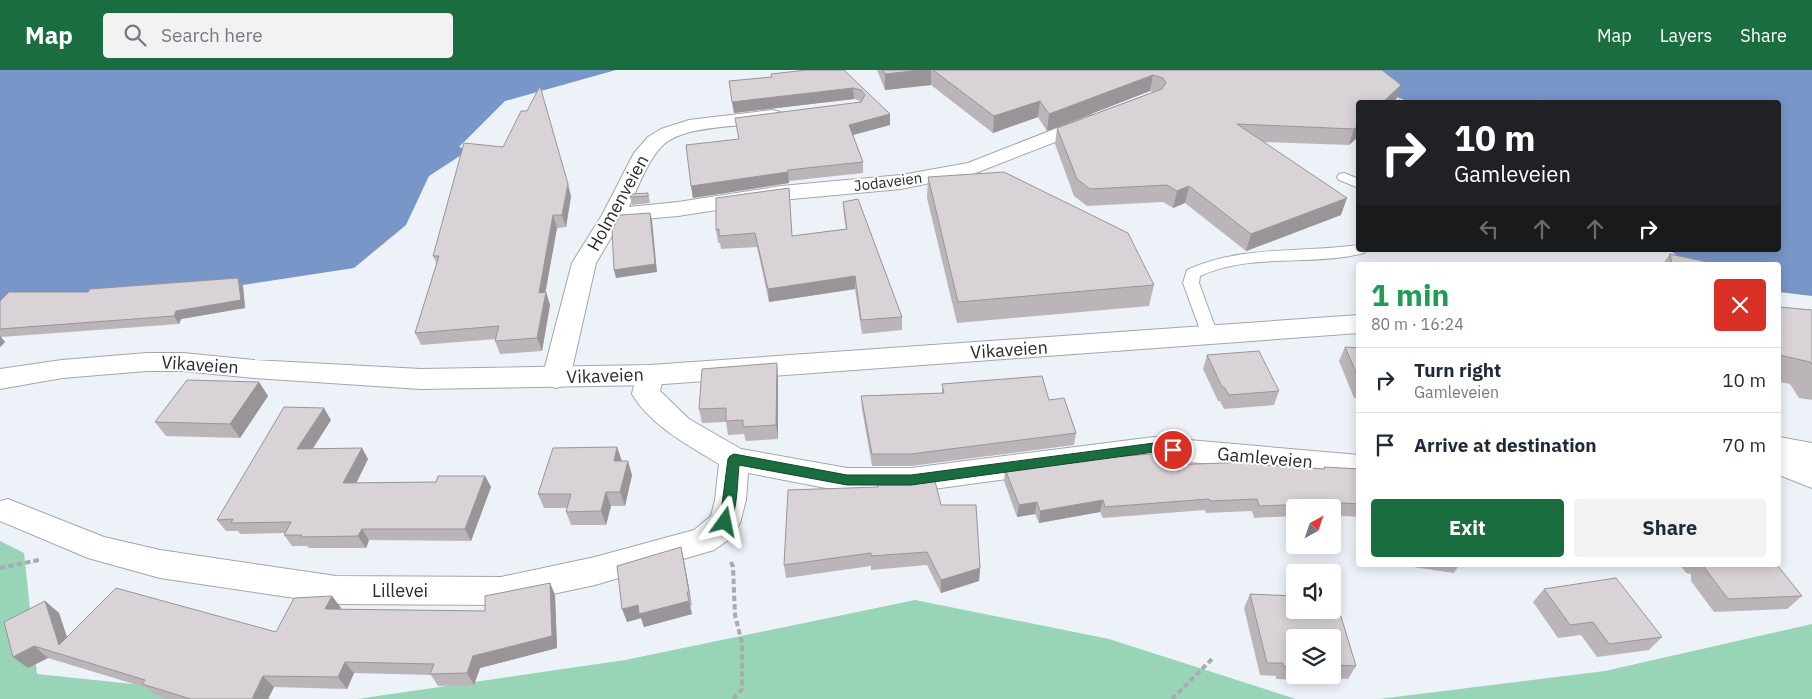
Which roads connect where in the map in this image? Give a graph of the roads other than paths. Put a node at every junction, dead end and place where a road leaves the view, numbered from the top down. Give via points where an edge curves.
1 (1115, 112) edge
2 (796, 113) edge
3 (1344, 177) dead end
4 (1356, 183) edge
5 (613, 215) junction
6 (1356, 250) edge
7 (1356, 324) edge
8 (1210, 335) junction
9 (650, 375) junction
10 (556, 378) junction
11 (0, 379) edge
12 (1781, 448) edge
13 (1812, 454) edge
14 (734, 459) junction
15 (1781, 464) edge
16 (1356, 466) edge
17 (1812, 476) edge
18 (8, 510) dead end

1 - 5 street, Jodaveien via 964,169 901,182 781,193 678,210
2 - 5 street, Holmenveien via 689,126 668,133 645,153
3 - 4 lane
5 - 10 street, Holmenveien via 584,264
6 - 8 lane via 1248,258 1204,266 1192,273 1191,283
7 - 8 street, Vikaveien
8 - 9 street, Vikaveien
9 - 10 street, Vikaveien
9 - 14 street, Gamleveien via 646,394 679,426
10 - 11 street, Vikaveien via 421,379 147,362
12 - 13 street
14 - 16 street, Gamleveien via 847,480 911,480 1154,448
14 - 18 street, Lillevei via 725,522 703,541 595,572 501,591 336,590 160,564 98,549
15 - 17 street

